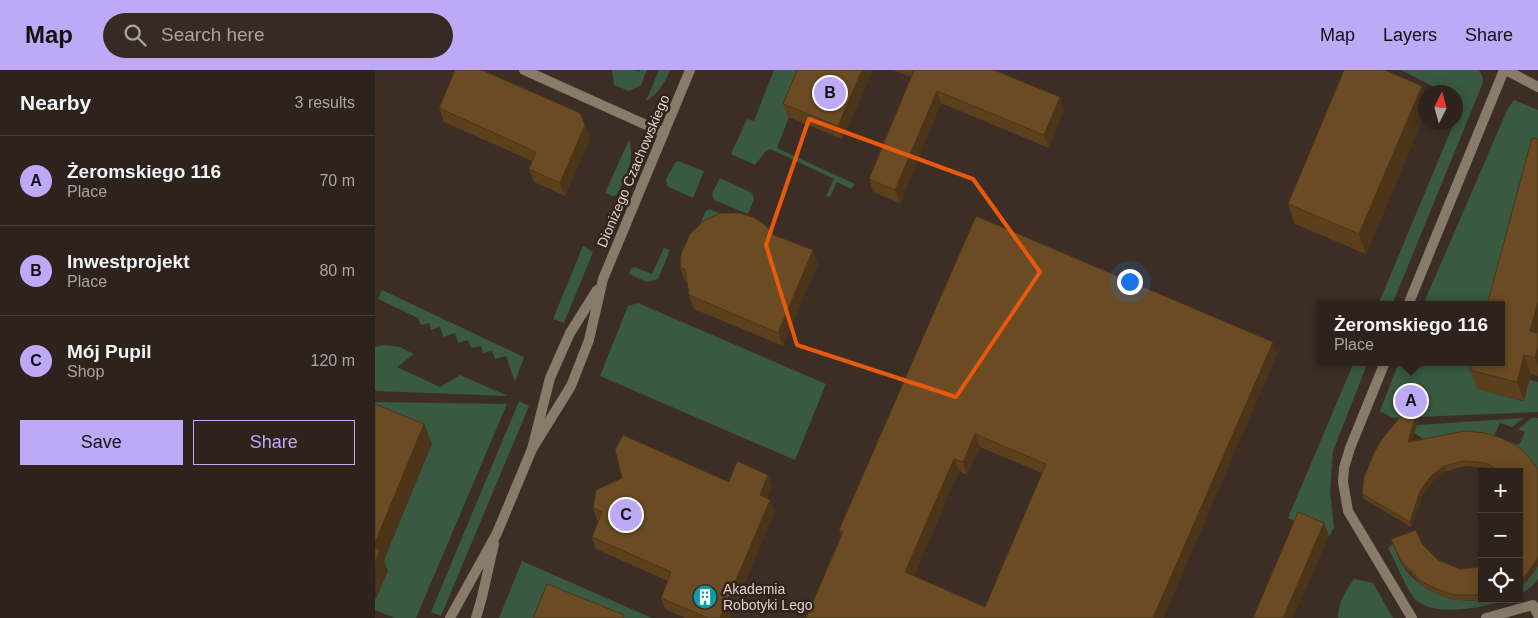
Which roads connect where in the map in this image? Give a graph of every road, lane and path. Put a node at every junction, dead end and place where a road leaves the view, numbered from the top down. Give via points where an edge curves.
1 (524, 70) edge
2 (690, 70) edge
3 (1505, 70) edge
4 (1538, 87) edge
5 (664, 133) junction
6 (602, 283) junction
7 (1411, 301) edge
8 (1383, 366) edge
9 (532, 449) junction
10 (497, 533) junction
11 (1538, 615) edge
12 (450, 618) edge
13 (476, 618) edge
14 (1412, 618) edge
15 (1486, 618) edge

1 - 5 street
2 - 5 street, Dionizego Czachowskiego
3 - 4 street
3 - 7 street
5 - 6 street, Dionizego Czachowskiego
6 - 9 street, Dionizego Czachowskiego via 570,333 551,378
6 - 9 street, Dionizego Czachowskiego via 589,340 571,386
8 - 14 street via 1350,448 1344,468 1343,490 1348,511
9 - 10 street, Dionizego Czachowskiego
10 - 12 street, Dionizego Czachowskiego
10 - 13 street, Dionizego Czachowskiego
11 - 15 street via 1533,605

